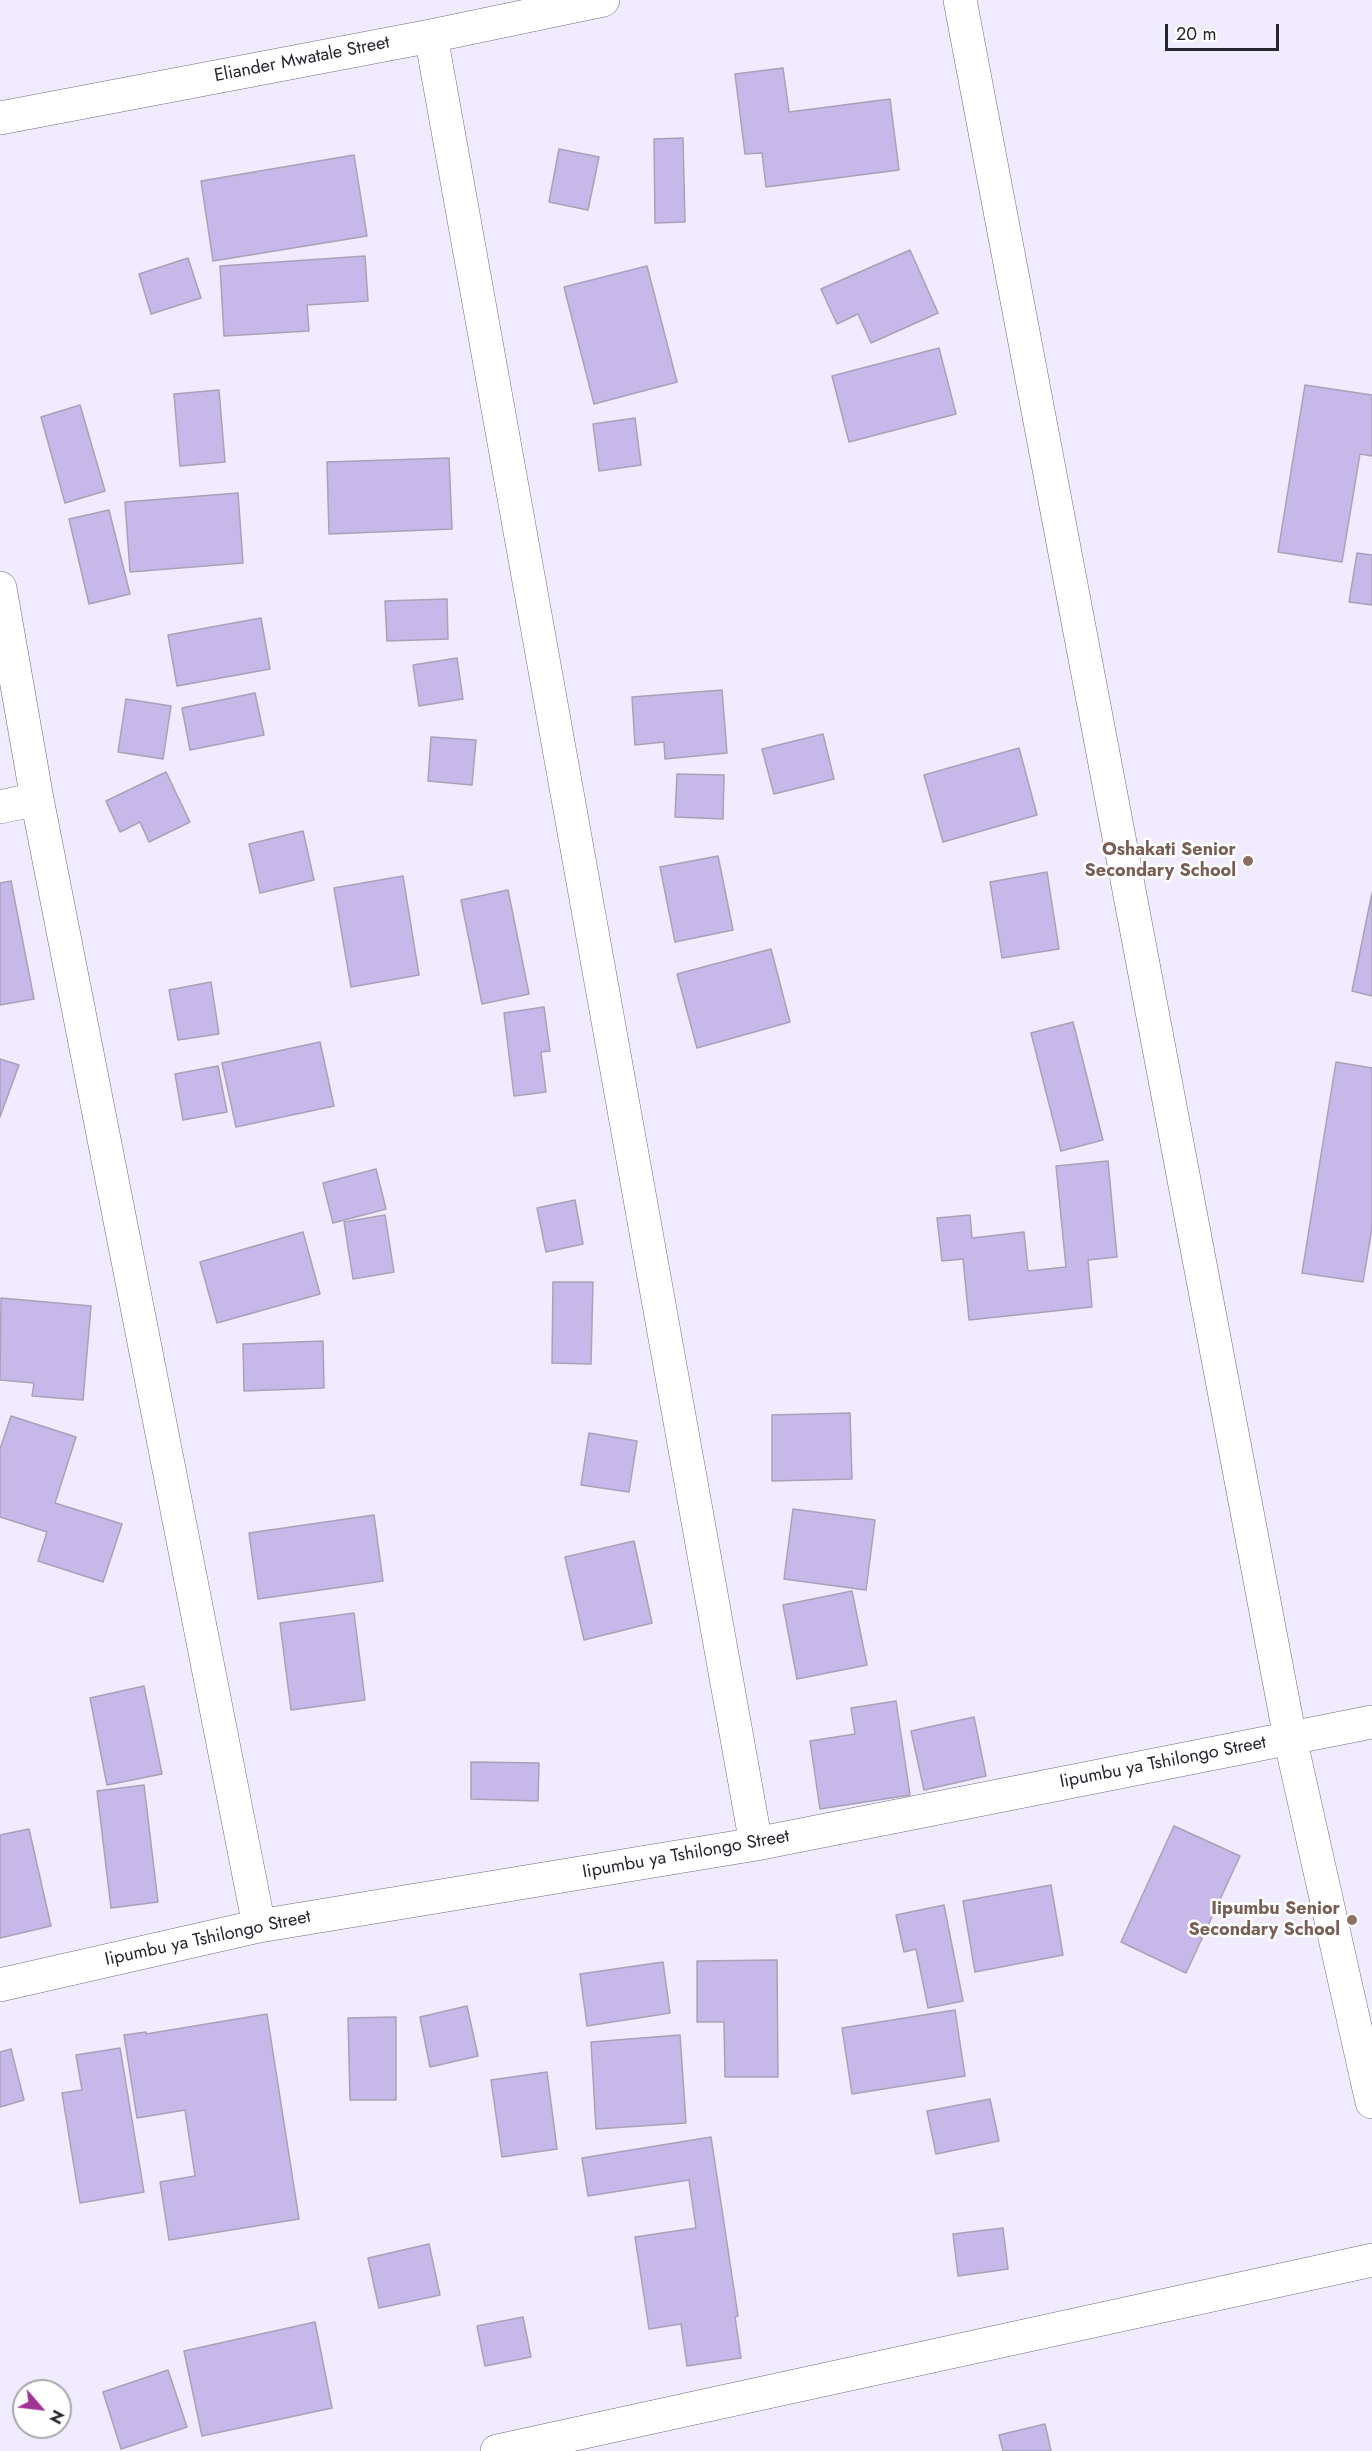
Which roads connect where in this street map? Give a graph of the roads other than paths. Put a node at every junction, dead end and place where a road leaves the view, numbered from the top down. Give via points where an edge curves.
1 (603, 0) edge
2 (960, 0) edge
3 (547, 5) edge
4 (431, 36) junction
5 (0, 118) edge
6 (0, 588) edge
7 (37, 799) junction
8 (0, 807) edge
9 (1372, 1722) edge
10 (1290, 1738) junction
11 (756, 1844) junction
12 (260, 1926) junction
13 (0, 1985) edge
14 (1372, 2102) edge
15 (1372, 2260) edge
16 (497, 2451) edge

1 - 3 street, Eliander Mwatale Street
2 - 10 street
3 - 4 street, Eliander Mwatale Street
4 - 5 street, Eliander Mwatale Street
4 - 11 street
6 - 7 street
7 - 8 street
7 - 12 street
9 - 10 street, Iipumbu ya Tshilongo Street
10 - 11 street, Iipumbu ya Tshilongo Street
10 - 14 street
11 - 12 street, Iipumbu ya Tshilongo Street
12 - 13 street, Iipumbu ya Tshilongo Street
15 - 16 street

